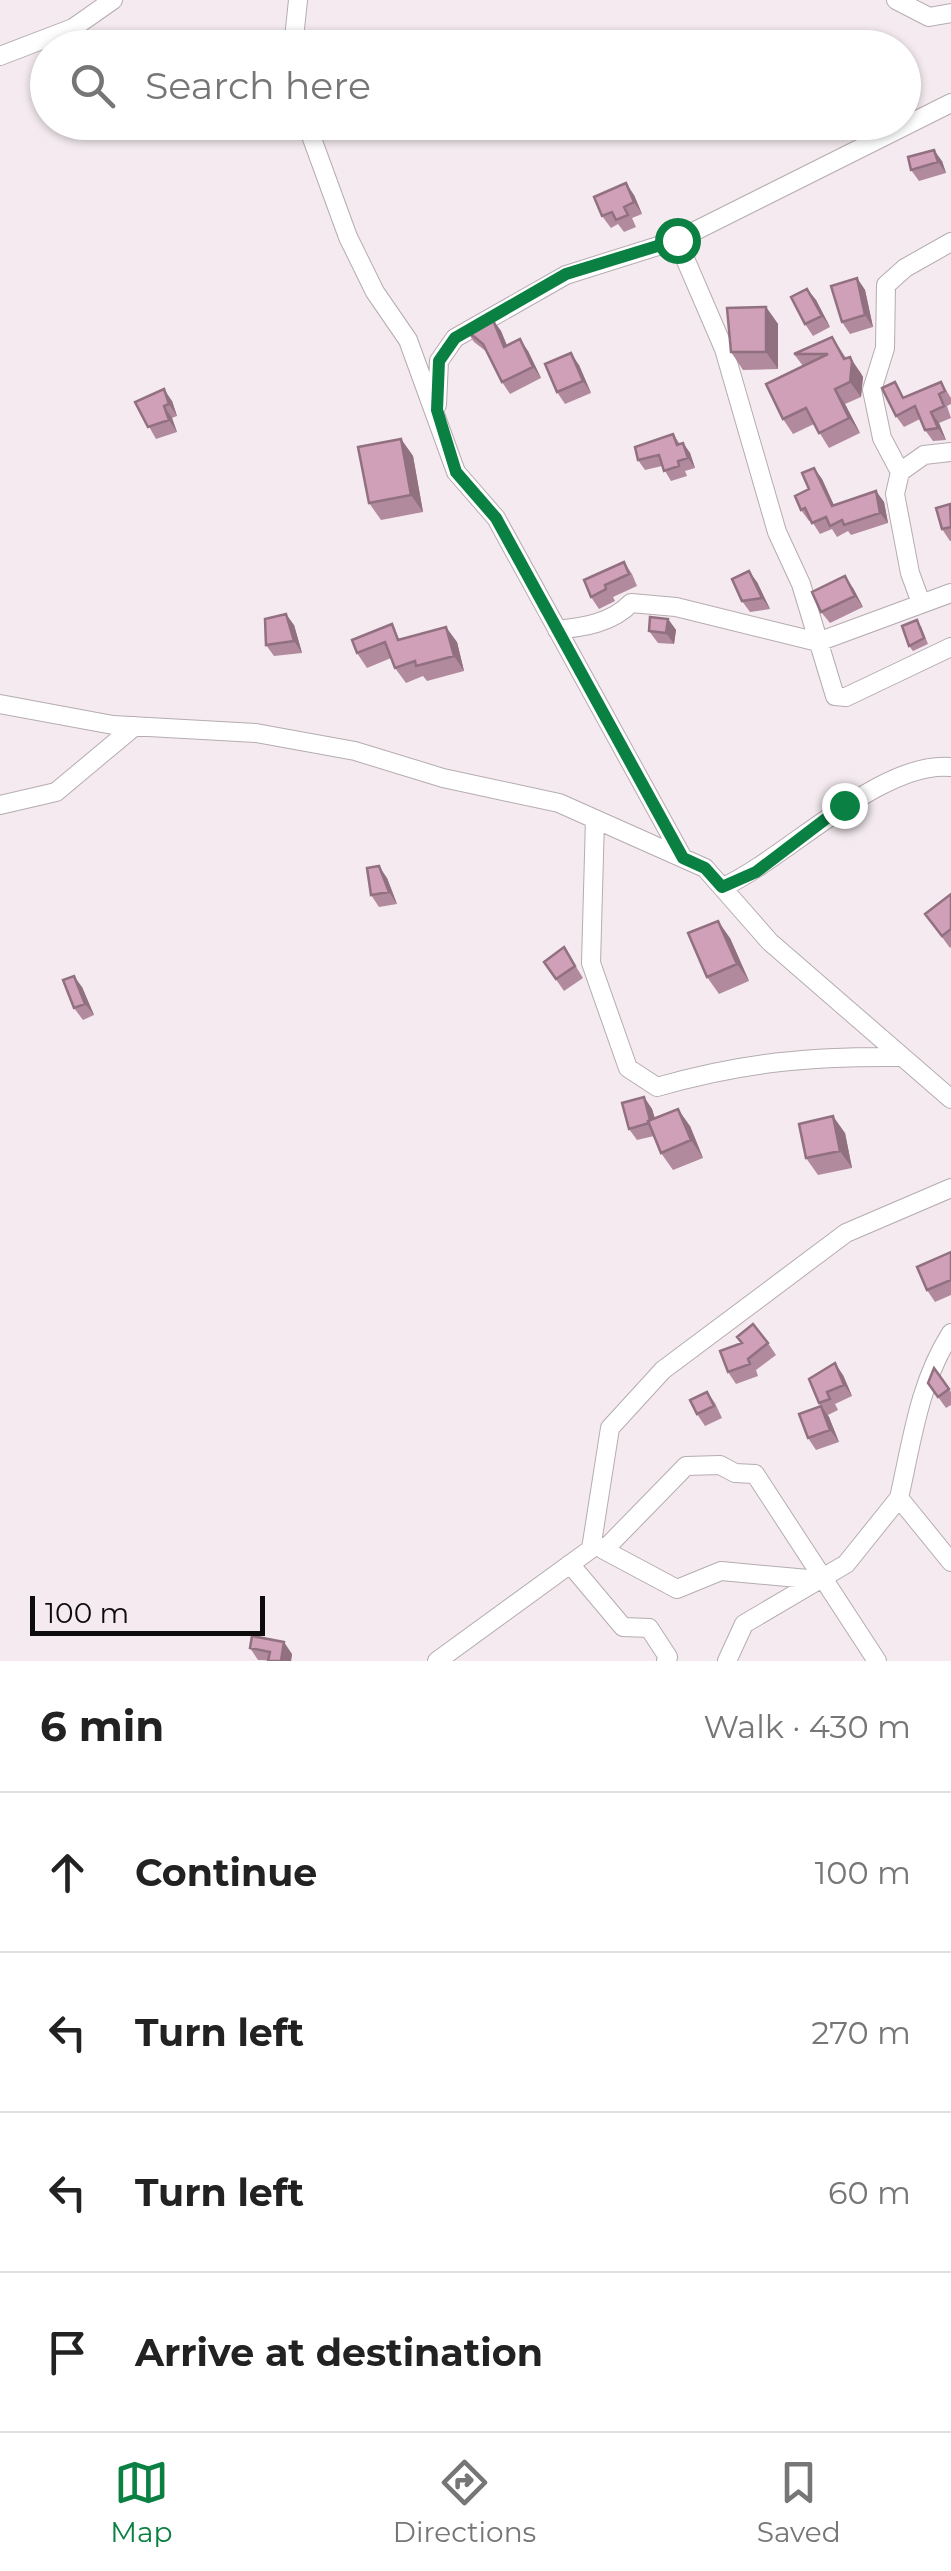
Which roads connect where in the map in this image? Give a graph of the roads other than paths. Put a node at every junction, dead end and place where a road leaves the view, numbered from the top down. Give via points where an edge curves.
1 (114, 0) edge
2 (298, 0) edge
3 (896, 0) edge
4 (951, 13) edge
5 (68, 30) edge
6 (295, 30) edge
7 (30, 44) edge
8 (0, 56) edge
9 (951, 103) edge
10 (921, 118) edge
11 (313, 140) edge
12 (877, 140) edge
13 (677, 240) junction
14 (951, 242) edge
15 (437, 410) junction
16 (951, 452) edge
17 (900, 472) junction
18 (951, 592) edge
19 (921, 602) junction
20 (556, 630) junction
21 (818, 642) junction
22 (951, 647) edge
23 (0, 704) edge
24 (134, 726) junction
25 (951, 767) edge
26 (0, 805) edge
27 (595, 819) junction
28 (683, 858) junction
29 (722, 887) junction
30 (902, 1057) junction
31 (951, 1099) edge
32 (951, 1188) edge
33 (951, 1333) edge
34 (900, 1498) junction
35 (598, 1546) junction
36 (951, 1562) edge
37 (570, 1564) junction
38 (820, 1580) junction
39 (436, 1661) edge
40 (666, 1661) edge
41 (727, 1661) edge
42 (877, 1661) edge

1 - 5 street
2 - 6 street
3 - 4 street via 929,17
7 - 8 street
9 - 10 street
11 - 15 street via 348,237 408,340
12 - 13 street
13 - 15 street via 566,274 455,338 439,361
13 - 21 street via 724,349 777,532
14 - 17 street via 886,285 886,348 872,390 882,438
15 - 20 street via 456,472 496,518
16 - 17 street via 924,455
17 - 19 street via 895,494
18 - 19 street
19 - 21 street
20 - 21 street via 619,615 631,602
20 - 28 street
21 - 22 street via 829,685 835,696 846,697
23 - 24 street
24 - 26 street via 56,792
24 - 27 street via 256,733 355,751 559,803
25 - 29 street via 916,768 844,805 756,872
27 - 28 street
27 - 30 street via 592,963 628,1068 658,1087 722,1068 807,1056
28 - 29 street via 705,868
29 - 30 street via 770,942
30 - 31 street
32 - 35 street via 846,1234 662,1370 610,1428
33 - 34 street via 920,1403
34 - 36 street
34 - 38 street via 846,1564
35 - 37 street
35 - 38 street via 677,1589 722,1571
35 - 38 street via 686,1466 720,1464 755,1474
37 - 39 street
37 - 40 street via 623,1627 649,1628
38 - 41 street via 744,1624
38 - 42 street

